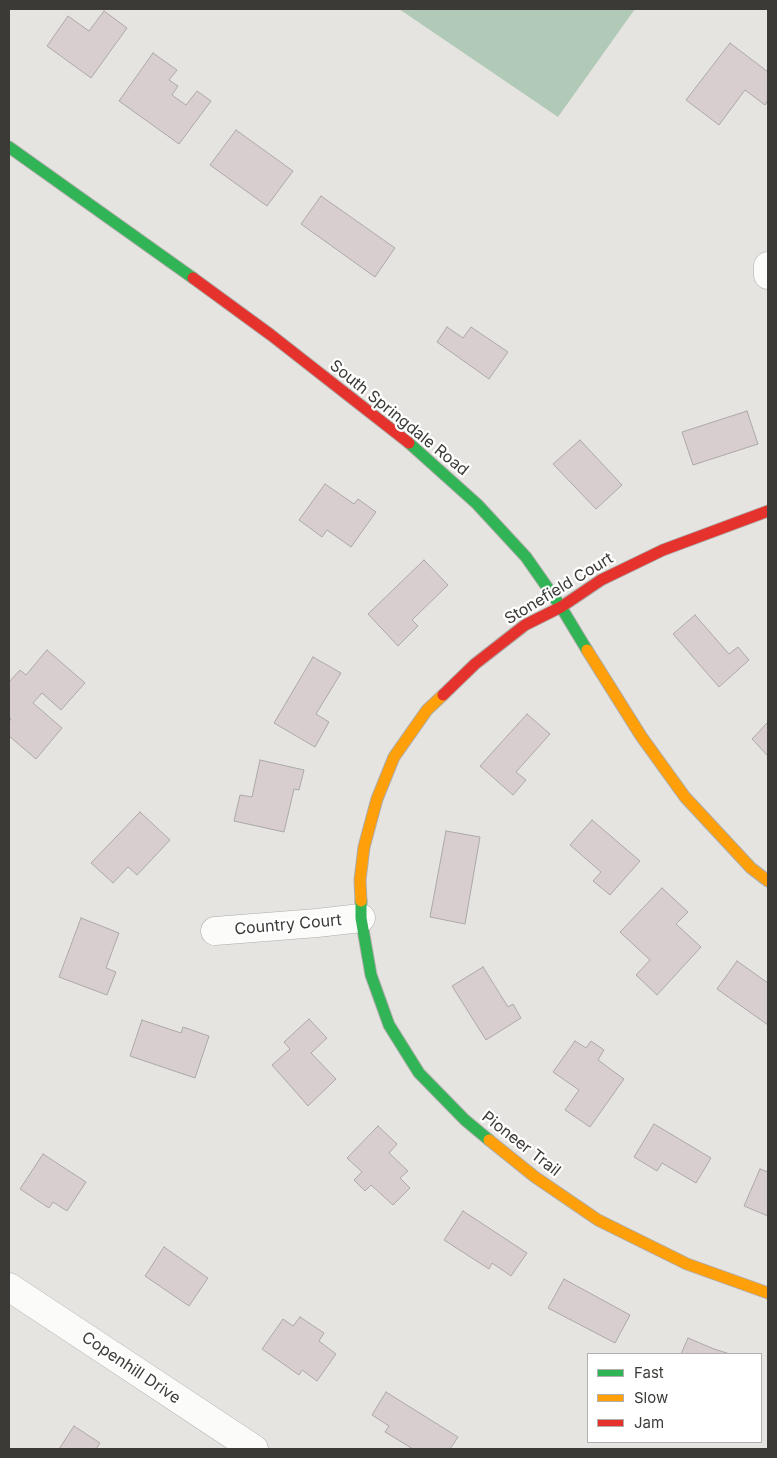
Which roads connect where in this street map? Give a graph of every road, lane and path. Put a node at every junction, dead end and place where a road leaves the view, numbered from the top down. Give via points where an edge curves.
1 (9, 147) edge
2 (768, 266) edge
3 (768, 275) edge
4 (768, 511) edge
5 (561, 607) junction
6 (768, 881) edge
7 (361, 918) junction
8 (215, 931) dead end
9 (9, 1287) edge
10 (768, 1293) edge
11 (222, 1441) edge
12 (254, 1449) edge

1 - 5 street, South Springdale Road via 271,335 418,450 477,504 526,557
2 - 3 street
4 - 5 street, Stonefield Court via 663,550 601,580
5 - 6 street, South Springdale Road via 641,736 685,798
5 - 7 street, Stonefield Court via 525,625 475,664 427,710 394,757 377,798 364,847 360,880
7 - 8 street, Country Court
7 - 10 street, Pioneer Trail via 371,975 389,1025 418,1073 465,1120 535,1178 598,1220 687,1264
9 - 11 street, Copenhill Drive
11 - 12 street, Copenhill Drive

